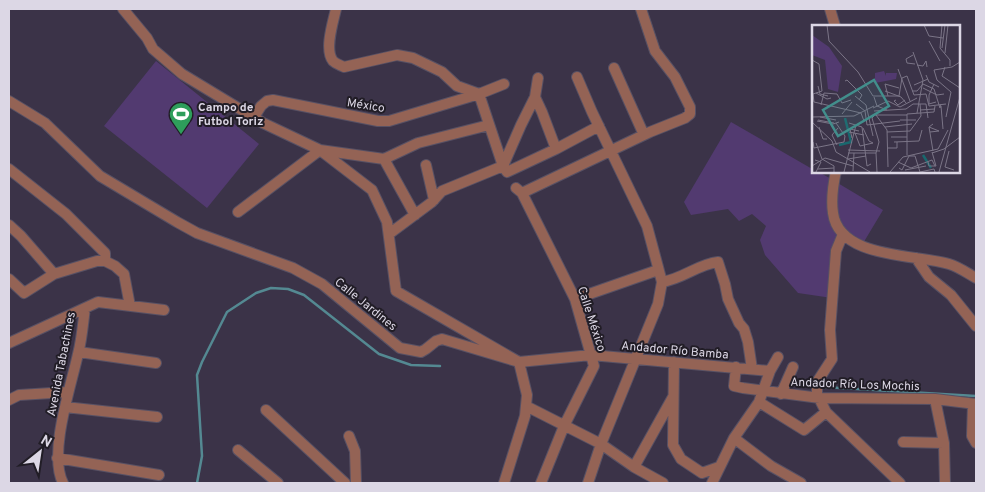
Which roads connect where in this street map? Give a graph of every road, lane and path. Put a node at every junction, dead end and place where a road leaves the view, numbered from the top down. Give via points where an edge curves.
1 (123, 9) edge
2 (336, 9) edge
3 (642, 9) edge
4 (830, 9) edge
5 (835, 25) edge
6 (614, 68) dead end
7 (577, 77) dead end
8 (538, 78) dead end
9 (504, 84) dead end
10 (479, 94) junction
11 (535, 98) junction
12 (9, 101) edge
13 (254, 117) junction
14 (489, 125) junction
15 (599, 126) junction
16 (647, 133) junction
17 (556, 149) junction
18 (320, 150) junction
19 (612, 151) junction
20 (384, 159) junction
21 (426, 165) dead end
22 (9, 168) edge
23 (505, 169) junction
24 (836, 172) edge
25 (434, 200) junction
26 (238, 212) dead end
27 (415, 215) junction
28 (9, 225) edge
29 (389, 234) junction
30 (843, 234) junction
31 (916, 258) junction
32 (105, 261) junction
33 (658, 270) junction
34 (54, 274) junction
35 (976, 278) edge
36 (9, 279) edge
37 (662, 282) junction
38 (575, 299) junction
39 (130, 306) junction
40 (85, 308) junction
41 (164, 310) dead end
42 (976, 326) edge
43 (9, 343) edge
44 (79, 352) junction
45 (591, 355) junction
46 (778, 357) dead end
47 (635, 360) junction
48 (518, 362) junction
49 (674, 362) junction
50 (156, 364) dead end
51 (736, 367) junction
52 (793, 367) dead end
53 (752, 369) junction
54 (770, 371) junction
55 (762, 391) junction
56 (68, 392) junction
57 (781, 394) junction
58 (674, 397) junction
59 (820, 398) junction
60 (936, 399) junction
61 (9, 400) edge
62 (759, 402) junction
63 (975, 404) edge
64 (526, 406) junction
65 (65, 407) junction
66 (266, 410) dead end
67 (826, 412) junction
68 (157, 417) dead end
69 (564, 426) junction
70 (349, 436) dead end
71 (734, 438) junction
72 (903, 442) dead end
73 (944, 443) junction
74 (976, 443) edge
75 (601, 444) junction
76 (238, 450) dead end
77 (57, 458) junction
78 (634, 467) junction
79 (719, 467) junction
80 (159, 475) dead end
81 (63, 483) edge
82 (278, 483) edge
83 (345, 483) edge
84 (356, 483) edge
85 (504, 483) edge
86 (541, 483) edge
87 (588, 483) edge
88 (663, 483) edge
89 (712, 483) edge
90 (801, 483) edge
91 (900, 483) edge
92 (945, 483) edge

1 - 13 street via 153,49 182,74
2 - 10 street via 329,44 334,62 344,67 397,55 413,58 442,72 457,86
3 - 16 street via 655,51 675,77 690,107 690,114 685,118
4 - 5 street
6 - 16 street
7 - 15 street
8 - 11 street
9 - 10 street, México
10 - 13 street, México via 388,121 273,100 266,101
10 - 14 street
11 - 17 street
11 - 23 street
12 - 48 street, Calle Jardines via 45,123 100,176 197,233 293,268 322,284 400,348 421,352 442,339
13 - 18 street
14 - 20 street via 418,143
14 - 23 street
15 - 17 street
15 - 19 street
16 - 19 street
17 - 23 street
18 - 20 street
18 - 26 street
18 - 29 street via 372,190
19 - 33 street via 647,226
19 - 38 street, Calle México via 519,191
20 - 27 street
21 - 25 street
22 - 32 street via 66,214 105,253
23 - 25 street via 442,191
24 - 30 street via 833,215
25 - 27 street
27 - 29 street
28 - 34 street
29 - 48 street via 396,291
30 - 31 street via 866,249
30 - 59 street via 836,251 830,330 832,359 817,382
31 - 35 street via 948,264
31 - 42 street via 929,277 951,295
32 - 34 street
32 - 39 street via 124,274
33 - 37 street
33 - 38 street
34 - 36 street via 24,293
37 - 47 street via 658,304
37 - 53 street via 718,262 728,299 746,335
38 - 45 street, Calle México
39 - 40 street via 98,302
39 - 41 street
40 - 43 street
40 - 44 street, Avenida Tabachines
44 - 50 street
44 - 56 street, Avenida Tabachines
45 - 47 street, Andador Río Bamba
45 - 48 street, Andador Río Bamba
45 - 69 street, Calle México via 594,366
46 - 54 street
47 - 49 street, Andador Río Bamba
47 - 75 street
48 - 64 street via 527,395
49 - 51 street, Andador Río Bamba
49 - 58 street
51 - 53 street, Andador Río Bamba
51 - 55 street, Andador Río Los Mochis via 734,386
52 - 57 street
53 - 54 street, Andador Río Bamba
54 - 55 street
55 - 57 street, Andador Río Los Mochis
55 - 62 street
56 - 61 street via 19,395
56 - 65 street, Avenida Tabachines
57 - 59 street, Andador Río Los Mochis
58 - 78 street
58 - 79 street via 673,445 681,460 702,473
59 - 60 street, Andador Río Los Mochis
59 - 67 street
60 - 63 street, Andador Río Los Mochis
60 - 73 street
62 - 67 street via 804,430
62 - 71 street
63 - 74 street via 972,436
64 - 69 street
64 - 85 street
65 - 68 street
65 - 77 street, Avenida Tabachines
66 - 83 street
67 - 91 street
69 - 75 street
69 - 86 street, Calle México
70 - 84 street via 355,451
71 - 79 street
71 - 90 street via 771,466
72 - 73 street
73 - 92 street
75 - 78 street
75 - 87 street
76 - 82 street
77 - 80 street
77 - 81 street, Avenida Tabachines
78 - 88 street
79 - 89 street

